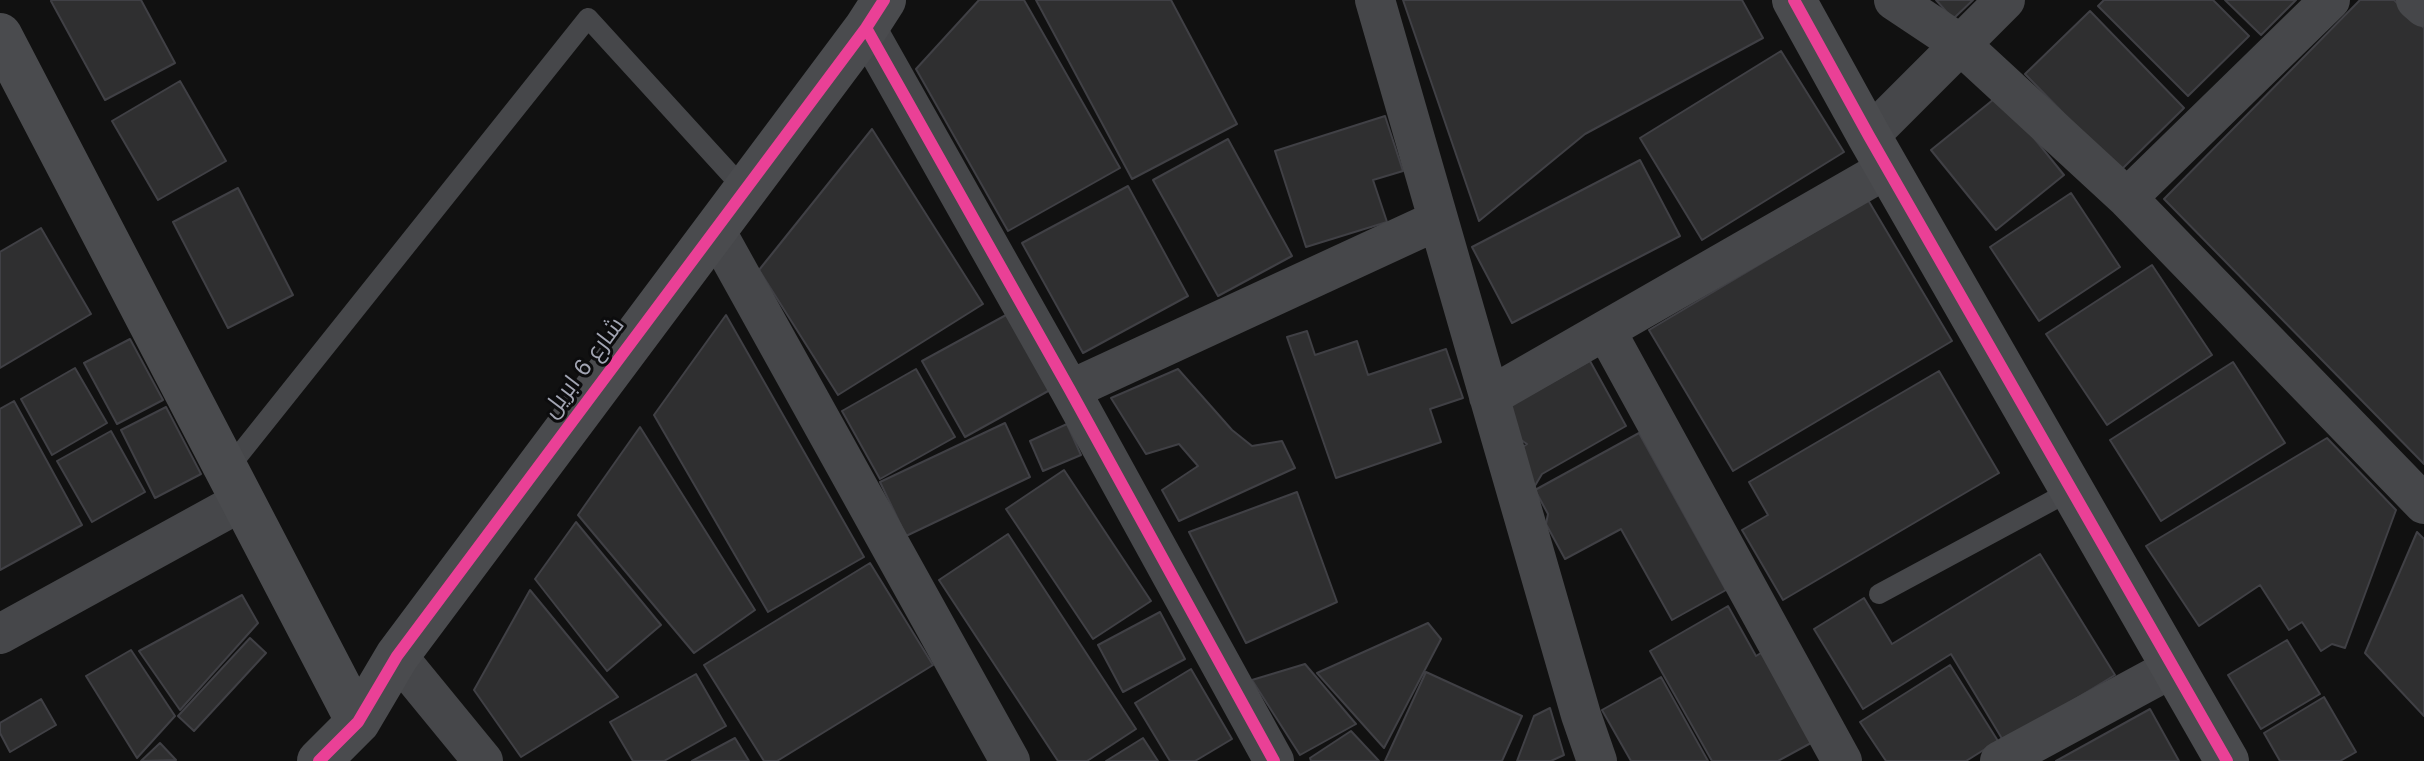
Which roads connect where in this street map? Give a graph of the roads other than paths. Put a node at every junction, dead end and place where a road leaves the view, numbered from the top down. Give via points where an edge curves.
1 (1375, 0) edge
2 (1794, 0) edge
3 (1894, 0) edge
4 (2005, 0) edge
5 (2330, 0) edge
6 (2416, 0) edge
7 (2424, 7) edge
8 (875, 14) edge
9 (0, 35) edge
10 (1960, 44) junction
11 (1878, 152) junction
12 (745, 190) junction
13 (2127, 198) junction
14 (1438, 220) junction
15 (715, 230) junction
16 (1606, 331) junction
17 (1070, 390) junction
18 (1489, 397) junction
19 (234, 485) junction
20 (2072, 490) junction
21 (2424, 504) edge
22 (1879, 594) dead end
23 (0, 634) edge
24 (397, 656) junction
25 (2174, 667) junction
26 (358, 722) junction
27 (319, 761) edge
28 (483, 761) edge
29 (1010, 761) edge
30 (1274, 761) edge
31 (1597, 761) edge
32 (1842, 761) edge
33 (2000, 761) edge
34 (2227, 761) edge

1 - 14 street
2 - 11 street
3 - 10 street
4 - 10 street
5 - 13 street
6 - 7 street
8 - 12 street, شارع 6 ابريل
8 - 17 street
9 - 19 street
10 - 11 street
10 - 13 street
11 - 16 street
11 - 20 street
12 - 15 street, شارع 6 ابريل
12 - 19 lane via 588,18
13 - 21 street
14 - 17 street
14 - 18 street
15 - 24 street, شارع 6 ابريل
15 - 29 street
16 - 18 street
16 - 32 street
17 - 30 street
18 - 31 street
19 - 23 street
19 - 26 street
20 - 22 lane
20 - 25 street
24 - 26 street, شارع 6 ابريل
24 - 28 street
25 - 33 street
25 - 34 street
26 - 27 street, شارع 6 ابريل

